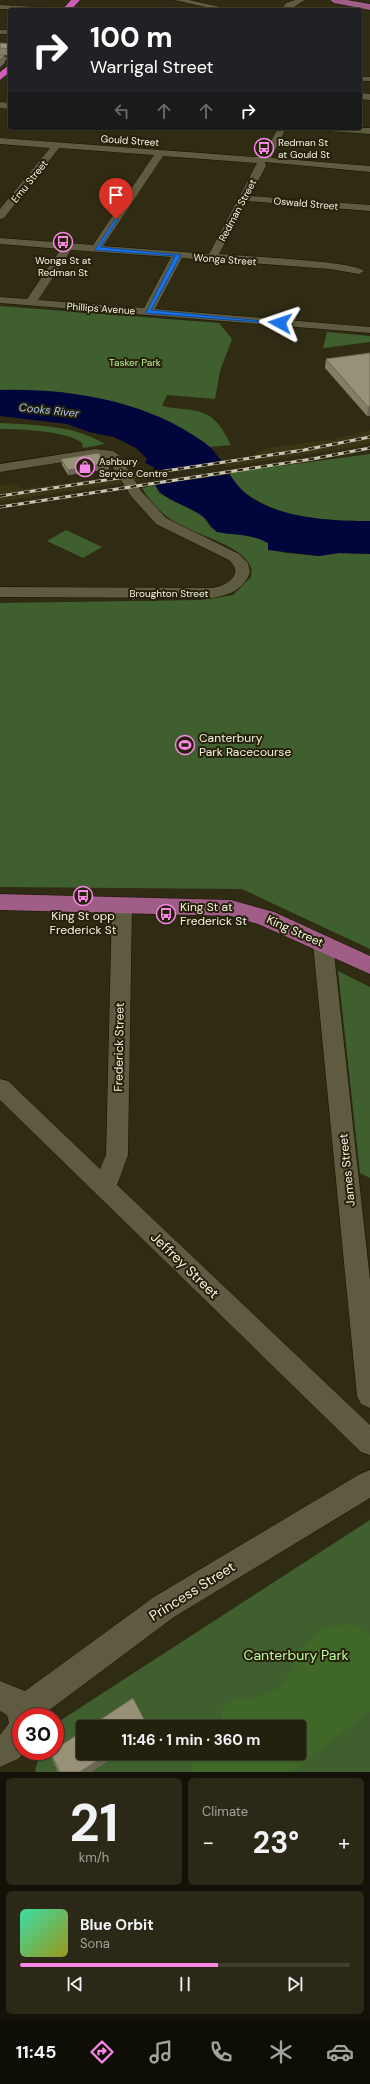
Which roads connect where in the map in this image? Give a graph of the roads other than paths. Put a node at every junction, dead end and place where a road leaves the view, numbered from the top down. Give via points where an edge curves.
1 (76, 0) edge
2 (178, 0) edge
3 (301, 0) edge
4 (334, 0) edge
5 (370, 6) edge
6 (0, 7) edge
7 (18, 8) edge
8 (68, 8) edge
9 (220, 8) edge
10 (287, 8) edge
11 (281, 130) edge
12 (356, 130) edge
13 (370, 131) edge
14 (0, 141) edge
15 (57, 145) junction
16 (160, 153) junction
17 (264, 161) junction
18 (370, 169) edge
19 (243, 198) junction
20 (370, 208) edge
21 (0, 216) edge
22 (0, 241) edge
23 (68, 246) junction
24 (96, 249) junction
25 (178, 255) junction
26 (212, 258) junction
27 (365, 272) edge
28 (0, 300) edge
29 (30, 303) junction
30 (148, 311) junction
31 (370, 330) edge
32 (0, 468) edge
33 (0, 592) edge
34 (0, 902) edge
35 (122, 905) junction
36 (323, 944) junction
37 (370, 966) edge
38 (0, 1087) edge
39 (104, 1186) junction
40 (370, 1396) edge
41 (369, 1437) edge
42 (370, 1483) edge
43 (11, 1707) edge
44 (0, 1752) edge

1 - 8 highway
2 - 9 street
3 - 10 street
4 - 5 main road
6 - 7 street
11 - 17 street, Redman Street
12 - 13 street
14 - 15 street, Gould Street
15 - 16 street, Gould Street
15 - 21 street, Emu Street
16 - 17 street, Gould Street
16 - 24 street
17 - 18 street, Gould Street
17 - 19 street, Redman Street
19 - 20 street, Oswald Street
19 - 26 street, Redman Street
22 - 23 street, Wonga Street
23 - 24 street, Wonga Street
23 - 29 street
24 - 25 street, Wonga Street
25 - 26 street, Wonga Street
25 - 30 street
26 - 27 street, Wonga Street via 330,266
28 - 29 street, Phillips Avenue
29 - 30 street, Phillips Avenue
30 - 31 street, Phillips Avenue
32 - 33 street, Broughton Street via 95,453 111,456 136,493 161,521 238,560 243,572 239,582 228,589 203,594
34 - 35 main road, King Street
35 - 36 main road, King Street via 231,908 266,918
35 - 39 street, Frederick Street via 117,1155
36 - 37 main road, King Street
36 - 40 street, James Street
38 - 39 street, Jeffrey Street
39 - 41 street, Jeffrey Street
42 - 43 street, Princess Street via 164,1607
43 - 44 street, Princess Street via 16,1740

